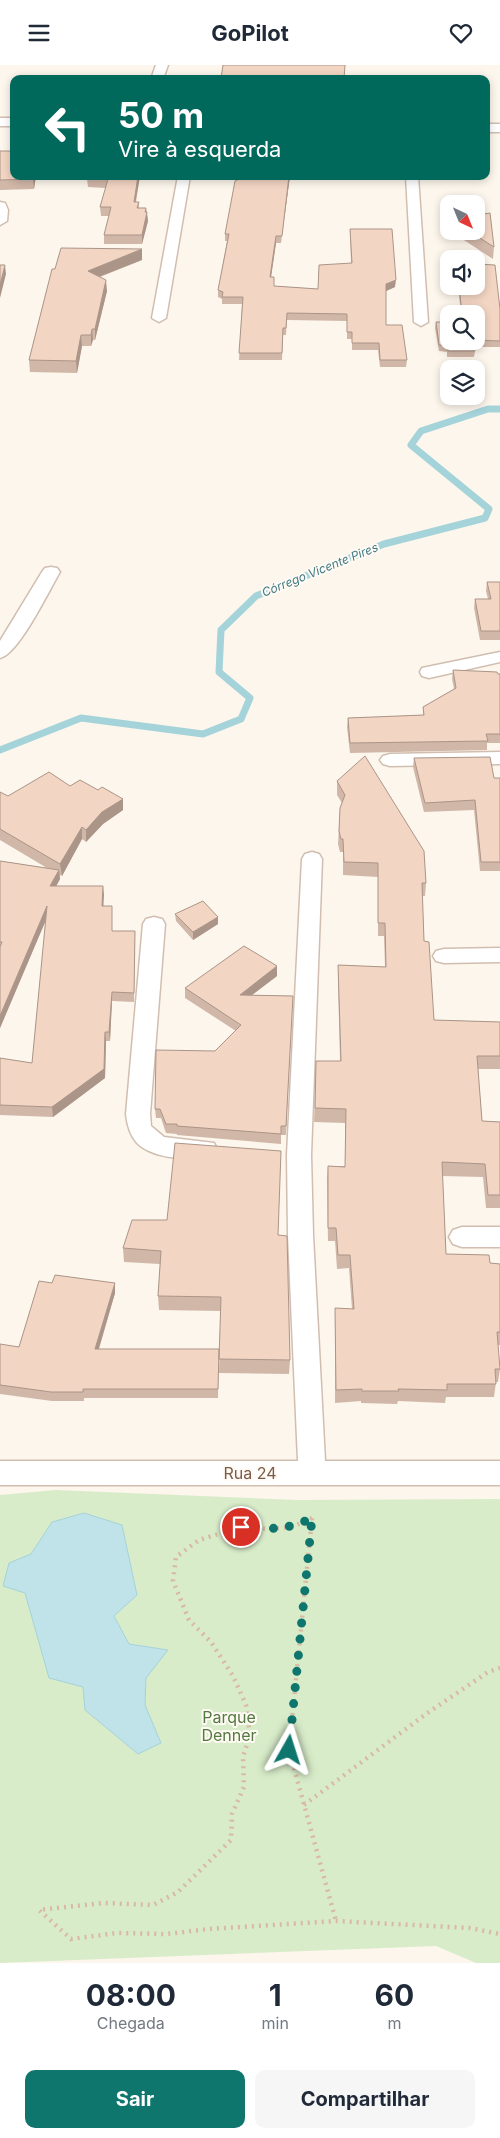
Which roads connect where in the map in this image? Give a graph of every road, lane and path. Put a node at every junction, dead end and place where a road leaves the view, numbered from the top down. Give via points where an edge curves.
1 (183, 180) edge
2 (412, 180) edge
3 (0, 206) edge
4 (0, 221) edge
5 (159, 319) dead end
6 (422, 322) dead end
7 (51, 572) dead end
8 (0, 653) edge
9 (500, 657) edge
10 (429, 672) dead end
11 (500, 758) edge
12 (390, 760) dead end
13 (312, 859) dead end
14 (154, 924) dead end
15 (500, 955) edge
16 (444, 956) dead end
17 (224, 1150) edge
18 (462, 1237) dead end
19 (500, 1237) edge
20 (0, 1473) edge
21 (312, 1473) junction
22 (500, 1473) edge
23 (500, 1669) edge
24 (304, 1805) junction
25 (336, 1921) junction
26 (500, 1934) edge

1 - 5 street
2 - 6 street
3 - 4 street
7 - 8 street
9 - 10 street
11 - 12 street
13 - 21 street via 304,1041 299,1099 289,1155 300,1259
14 - 17 street via 138,1114 140,1129 144,1137 158,1145
15 - 16 street
18 - 19 street
20 - 21 street, Rua 24
21 - 22 street, Rua 24
23 - 24 path via 488,1672 426,1713
24 - 25 path
24 - 25 path via 289,1750 312,1518 292,1527 241,1527 199,1540 176,1557 173,1581 189,1620 211,1642 233,1675 246,1705 250,1735 243,1757 244,1787 232,1814 231,1840 178,1892 153,1905 104,1903 40,1910 71,1939 117,1933 167,1934
25 - 26 path via 470,1928

